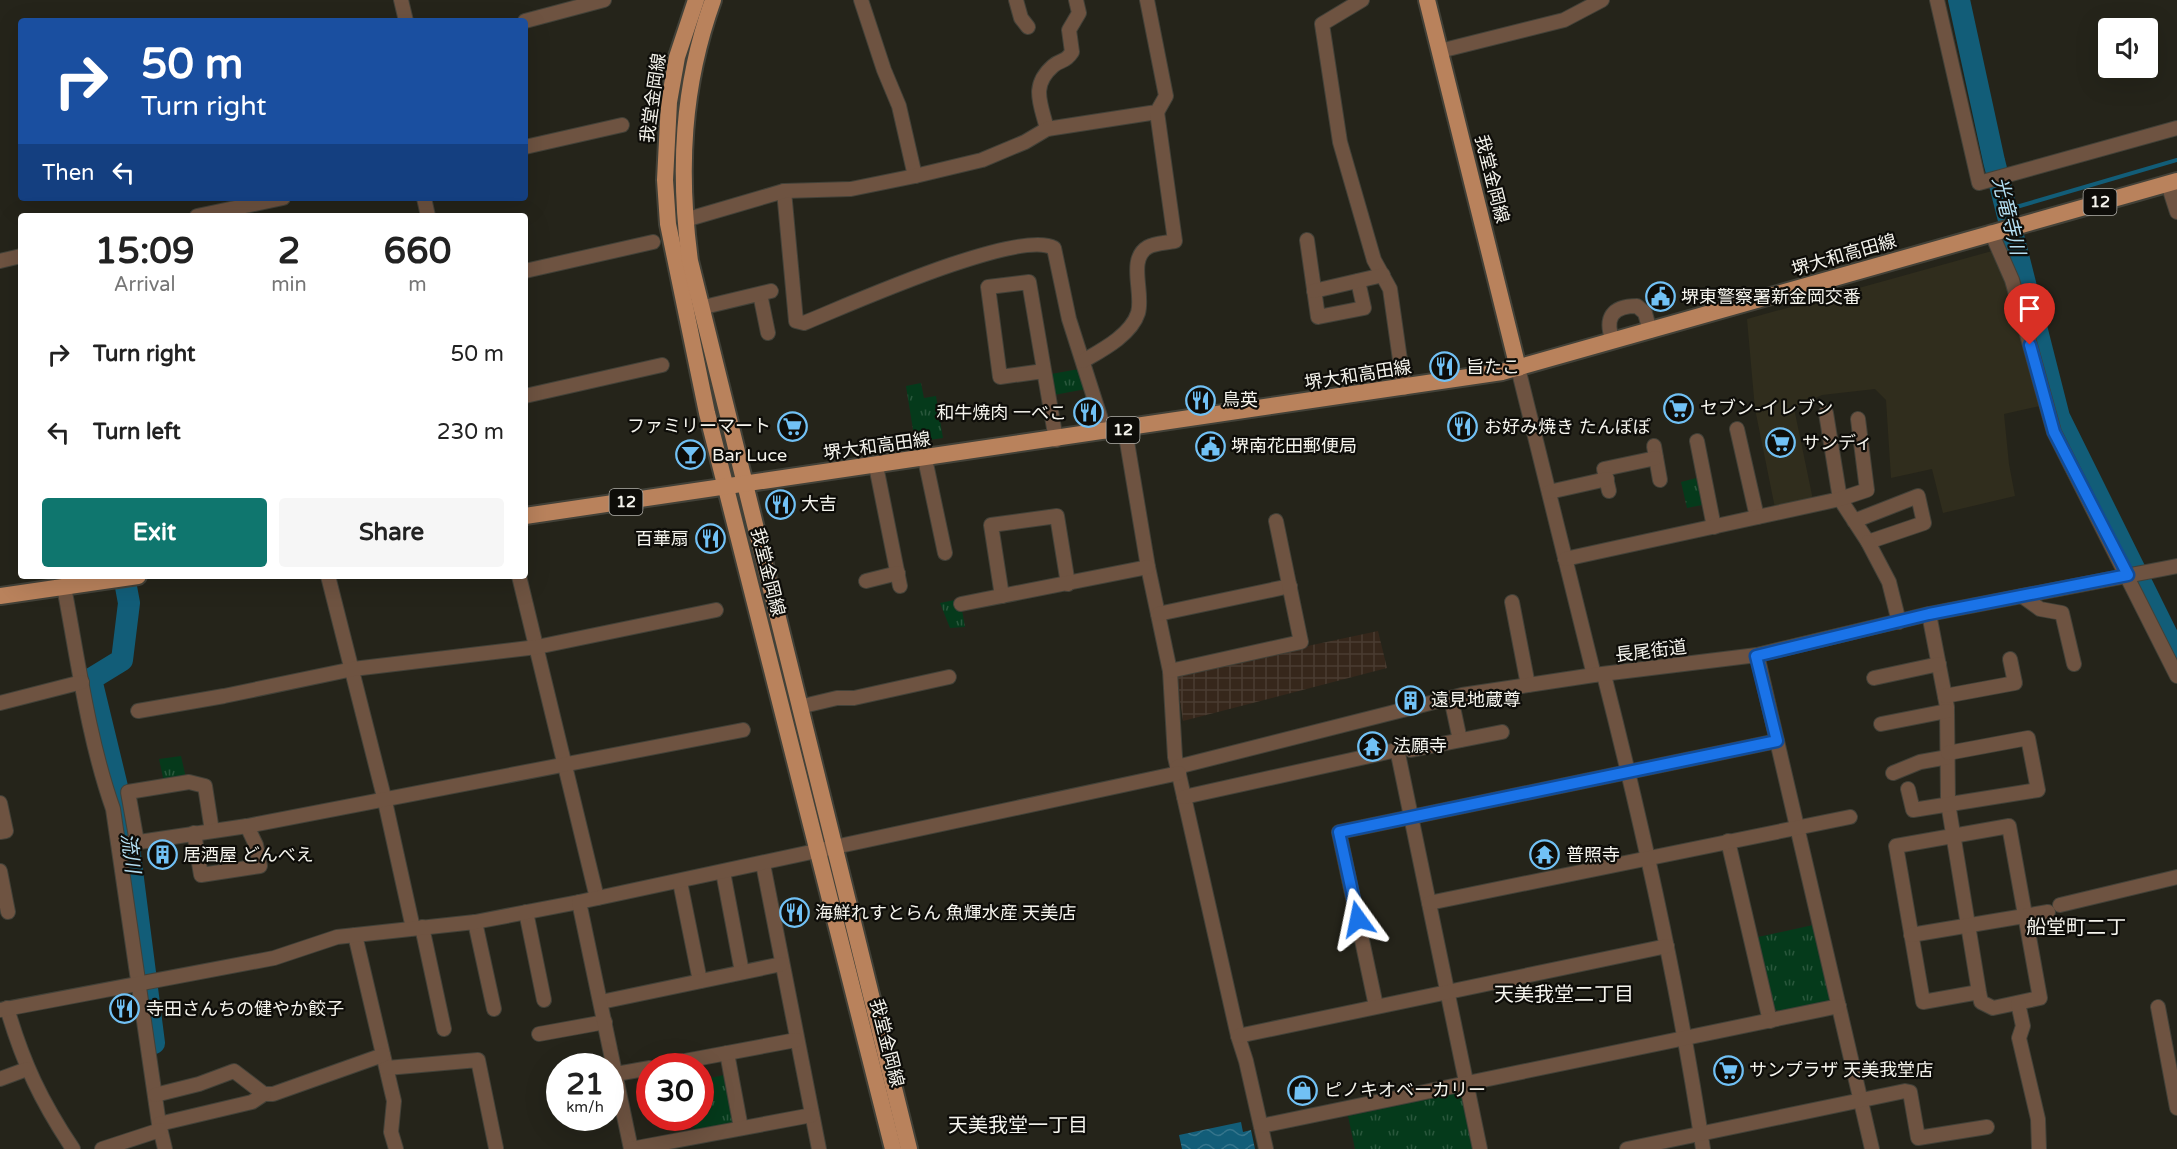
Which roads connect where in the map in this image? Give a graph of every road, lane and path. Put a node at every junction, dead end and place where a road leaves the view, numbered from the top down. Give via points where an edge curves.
1 (401, 0) edge
2 (604, 0) edge
3 (696, 0) edge
4 (713, 0) edge
5 (861, 0) edge
6 (1016, 0) edge
7 (1076, 0) edge
8 (1147, 0) edge
9 (1362, 0) edge
10 (1427, 0) edge
11 (1602, 0) edge
12 (1937, 0) edge
13 (405, 18) edge
14 (528, 20) edge
15 (1028, 27) dead end
16 (1440, 51) junction
17 (1157, 112) junction
18 (622, 125) dead end
19 (2177, 128) edge
20 (1047, 129) junction
21 (528, 146) edge
22 (915, 176) junction
23 (2172, 182) edge
24 (784, 191) junction
25 (265, 201) edge
26 (222, 208) edge
27 (2177, 212) edge
28 (206, 213) edge
29 (685, 220) junction
30 (1994, 232) junction
31 (1307, 240) dead end
32 (653, 242) dead end
33 (18, 257) edge
34 (0, 261) edge
35 (528, 270) edge
36 (1383, 275) junction
37 (1358, 281) junction
38 (1314, 291) junction
39 (700, 308) junction
40 (1650, 331) junction
41 (768, 333) dead end
42 (1613, 341) junction
43 (1083, 361) junction
44 (662, 365) dead end
45 (1518, 368) junction
46 (1044, 371) junction
47 (1404, 388) junction
48 (528, 395) edge
49 (1826, 413) dead end
50 (1858, 419) dead end
51 (1737, 429) dead end
52 (1125, 430) junction
53 (1105, 432) junction
54 (1056, 440) junction
55 (1697, 441) dead end
56 (925, 459) junction
57 (876, 466) junction
58 (1660, 480) dead end
59 (746, 484) junction
60 (727, 487) junction
61 (1549, 492) junction
62 (1840, 499) junction
63 (528, 516) edge
64 (1757, 517) junction
65 (1276, 521) dead end
66 (1854, 521) junction
67 (1714, 527) junction
68 (1868, 542) junction
69 (945, 553) dead end
70 (1565, 559) junction
71 (2177, 566) edge
72 (1148, 567) junction
73 (2135, 574) junction
74 (120, 579) edge
75 (329, 579) edge
76 (520, 579) edge
77 (866, 581) dead end
78 (1068, 584) junction
79 (1290, 586) junction
80 (64, 587) junction
81 (0, 596) edge
82 (1002, 596) junction
83 (2022, 596) junction
84 (1512, 602) dead end
85 (961, 604) dead end
86 (716, 610) dead end
87 (1158, 614) junction
88 (1929, 614) junction
89 (1899, 622) junction
90 (537, 647) junction
91 (1756, 656) junction
92 (2010, 659) dead end
93 (1939, 664) junction
94 (2074, 664) dead end
95 (353, 669) junction
96 (1170, 671) junction
97 (1599, 675) junction
98 (2177, 676) edge
99 (949, 677) dead end
100 (1874, 678) dead end
101 (82, 682) junction
102 (1528, 685) junction
103 (1945, 696) junction
104 (1451, 698) junction
105 (0, 703) edge
106 (799, 707) junction
107 (138, 711) dead end
108 (1947, 711) junction
109 (1881, 724) dead end
110 (743, 730) dead end
111 (1502, 732) dead end
112 (1460, 740) junction
113 (1777, 741) junction
114 (1403, 749) junction
115 (1948, 755) junction
116 (567, 765) junction
117 (1178, 770) junction
118 (1629, 772) junction
119 (1893, 773) dead end
120 (1908, 789) dead end
121 (384, 797) junction
122 (1184, 797) junction
123 (0, 803) edge
124 (1948, 803) junction
125 (1850, 817) dead end
126 (1410, 818) junction
127 (247, 826) junction
128 (1797, 827) junction
129 (213, 831) junction
130 (0, 832) edge
131 (194, 833) junction
132 (1953, 836) junction
133 (1728, 841) junction
134 (128, 843) junction
135 (826, 850) junction
136 (1648, 858) junction
137 (763, 864) junction
138 (723, 872) junction
139 (1, 877) edge
140 (2177, 877) edge
141 (680, 882) junction
142 (597, 898) junction
143 (579, 902) junction
144 (1428, 903) junction
145 (8, 912) dead end
146 (526, 912) junction
147 (2025, 915) junction
148 (475, 922) junction
149 (1968, 925) junction
150 (418, 928) junction
151 (355, 934) junction
152 (1911, 935) junction
153 (1667, 946) junction
154 (782, 964) junction
155 (742, 972) junction
156 (700, 981) junction
157 (140, 985) junction
158 (1447, 991) junction
159 (1979, 992) junction
160 (544, 1000) dead end
161 (601, 1002) junction
162 (2018, 1003) junction
163 (1376, 1006) junction
164 (1839, 1006) junction
165 (2158, 1007) dead end
166 (4, 1009) edge
167 (494, 1009) dead end
168 (1770, 1021) junction
169 (605, 1022) junction
170 (444, 1029) dead end
171 (539, 1034) dead end
172 (1238, 1036) junction
173 (1687, 1039) junction
174 (796, 1040) junction
175 (2172, 1050) edge
176 (612, 1053) edge
177 (727, 1053) junction
178 (714, 1055) edge
179 (385, 1062) junction
180 (27, 1070) junction
181 (0, 1079) edge
182 (1467, 1084) junction
183 (264, 1094) junction
184 (155, 1095) junction
185 (1861, 1100) junction
186 (2177, 1108) edge
187 (624, 1114) edge
188 (812, 1115) junction
189 (160, 1126) junction
190 (1261, 1126) junction
191 (1987, 1127) dead end
192 (741, 1128) junction
193 (1701, 1133) junction
194 (496, 1148) edge
195 (73, 1149) edge
196 (102, 1149) edge
197 (165, 1149) edge
198 (396, 1149) edge
199 (631, 1149) edge
200 (819, 1149) edge
201 (893, 1149) edge
202 (909, 1149) edge
203 (1266, 1149) edge
204 (1480, 1149) edge
205 (1627, 1149) edge
206 (1703, 1149) edge
207 (1872, 1149) edge
208 (2038, 1149) edge

1 - 13 street
2 - 14 street
3 - 60 main road, 我堂金岡線 via 677,57 669,102 665,180 675,265
4 - 29 main road, 我堂金岡線 via 694,61 687,102 682,142
5 - 22 street via 899,106
6 - 15 street
7 - 20 street via 1079,13 1069,30 1072,52 1067,60 1055,64 1037,91
8 - 17 street via 1166,96
9 - 36 street via 1322,24 1340,142 1374,260
10 - 16 main road, 我堂金岡線
11 - 16 street via 1564,20
12 - 19 street via 1979,183
16 - 45 main road, 我堂金岡線
17 - 20 street
17 - 43 street via 1175,241 1149,247 1140,254 1136,273 1140,290 1138,313 1129,329
18 - 21 street
20 - 22 street via 982,160
22 - 24 street via 851,189
23 - 27 street
23 - 30 main road, 堺大和高田線 / 12
24 - 29 street
24 - 43 street via 796,321 804,323 951,265 1023,244 1045,243 1054,248 1069,319
25 - 26 street
26 - 28 street
29 - 39 main road, 我堂金岡線
30 - 40 main road, 堺大和高田線 / 12
30 - 73 street via 2012,280 2054,432
31 - 38 street
32 - 35 street
33 - 34 street
36 - 37 street
36 - 47 street via 1390,289
37 - 38 street
37 - 38 street via 1364,308 1318,316
39 - 41 street via 765,293
39 - 59 main road, 我堂金岡線
40 - 42 main road, 堺大和高田線 / 12
40 - 42 street via 1645,313 1637,306 1618,308 1608,324
42 - 45 main road, 堺大和高田線 / 12
43 - 53 street
44 - 48 street
45 - 47 main road, 堺大和高田線 / 12
45 - 61 street
46 - 46 street via 1000,377 988,287 1029,282
46 - 54 street
47 - 52 main road, 堺大和高田線 / 12
49 - 62 street
50 - 62 street via 1866,490
51 - 64 street
52 - 53 main road, 堺大和高田線 / 12
52 - 72 street
53 - 54 main road, 堺大和高田線 / 12
54 - 56 main road, 堺大和高田線 / 12
55 - 67 street
56 - 57 main road, 堺大和高田線 / 12
56 - 69 street
57 - 59 main road, 堺大和高田線 / 12
57 - 77 street via 899,580
58 - 61 street via 1655,452 1604,469 1608,485
59 - 60 main road, 堺大和高田線 / 12
59 - 106 main road, 我堂金岡線
60 - 63 main road, 堺大和高田線 / 12
60 - 135 main road, 我堂金岡線
61 - 70 street
62 - 64 street
62 - 66 street
64 - 67 street
65 - 79 street
66 - 68 street
66 - 68 street via 1918,496 1924,523
67 - 70 street
68 - 89 street via 1888,582
70 - 97 street
71 - 73 street, 長尾街道
72 - 78 street
72 - 87 street
73 - 83 street, 長尾街道
73 - 98 street
74 - 80 main road
75 - 95 street
76 - 90 street
78 - 82 street
78 - 82 street via 1057,516 991,525
79 - 87 street
79 - 96 street via 1301,642
80 - 81 main road
80 - 101 street
82 - 85 street
83 - 88 street, 長尾街道
83 - 94 street via 2040,609 2062,613
84 - 102 street
86 - 90 street
87 - 96 street
88 - 89 street, 長尾街道
88 - 93 street
89 - 91 street, 長尾街道
90 - 95 street
90 - 116 street
91 - 97 street, 長尾街道
91 - 113 street
92 - 103 street via 2015,683
93 - 100 street
93 - 103 street
95 - 107 street
95 - 121 street
96 - 117 street
97 - 102 street, 長尾街道
97 - 118 street
99 - 106 street
101 - 105 street
101 - 134 street
102 - 104 street, 長尾街道
103 - 108 street
104 - 112 street
104 - 117 street, 長尾街道
106 - 135 main road, 我堂金岡線
108 - 109 street
108 - 115 street
110 - 116 street
111 - 112 street
112 - 114 street
113 - 118 street
113 - 128 street
114 - 122 street
114 - 126 street
115 - 119 street
115 - 124 street
115 - 124 street via 2028,738 2038,790
116 - 121 street
116 - 142 street
117 - 122 street
117 - 135 street, 長尾街道
118 - 126 street
118 - 136 street
120 - 124 street via 1912,810
121 - 127 street
121 - 150 street
122 - 172 street
123 - 130 street via 6,831
124 - 132 street
125 - 128 street
126 - 144 street
126 - 163 street via 1339,832
127 - 129 street
127 - 131 street via 260,866 201,875
128 - 133 street
128 - 164 street
129 - 131 street
129 - 134 street via 205,786 189,782 128,792
131 - 134 street
132 - 147 street via 2009,826
132 - 149 street
132 - 152 street via 1896,846
133 - 136 street
133 - 168 street
134 - 157 street
135 - 137 street, 長尾街道
135 - 201 main road, 我堂金岡線
135 - 202 main road, 我堂金岡線
136 - 144 street
136 - 153 street
137 - 138 street, 長尾街道
137 - 154 street
138 - 141 street, 長尾街道
138 - 155 street
139 - 145 street
140 - 147 street
141 - 142 street, 長尾街道
141 - 156 street
142 - 143 street, 長尾街道
143 - 146 street, 長尾街道
143 - 161 street
144 - 158 street
146 - 148 street, 長尾街道
146 - 160 street
147 - 149 street
147 - 162 street via 2040,998
148 - 150 street, 長尾街道
148 - 167 street
149 - 152 street
149 - 159 street
150 - 151 street, 長尾街道
150 - 170 street
151 - 157 street, 長尾街道 via 274,958
151 - 179 street
152 - 159 street via 1923,1002
153 - 158 street
153 - 173 street
154 - 155 street
154 - 174 street
155 - 156 street
156 - 161 street
157 - 166 street, 長尾街道
157 - 184 street
158 - 163 street
158 - 182 street
159 - 162 street via 1981,1002 1993,1008
161 - 169 street
162 - 208 street via 2023,1026 2019,1038 2038,1119
163 - 172 street
164 - 168 street
164 - 185 street
165 - 175 street
166 - 180 street
168 - 173 street
169 - 171 street
169 - 176 street
172 - 190 street
173 - 182 street
173 - 193 street
174 - 177 street
174 - 188 street
175 - 186 street
177 - 178 street
177 - 192 street
179 - 183 street
179 - 194 street via 478,1060
179 - 198 street via 393,1101 391,1132
180 - 181 street
180 - 195 street via 44,1106
182 - 190 street
182 - 204 street
183 - 184 street via 234,1071
183 - 189 street via 252,1102
184 - 189 street
185 - 191 street via 1910,1092 1918,1138
185 - 193 street
185 - 207 street
187 - 199 street
188 - 192 street
188 - 200 street
189 - 196 street
189 - 197 street
190 - 203 street
192 - 199 street
193 - 205 street
193 - 206 street

